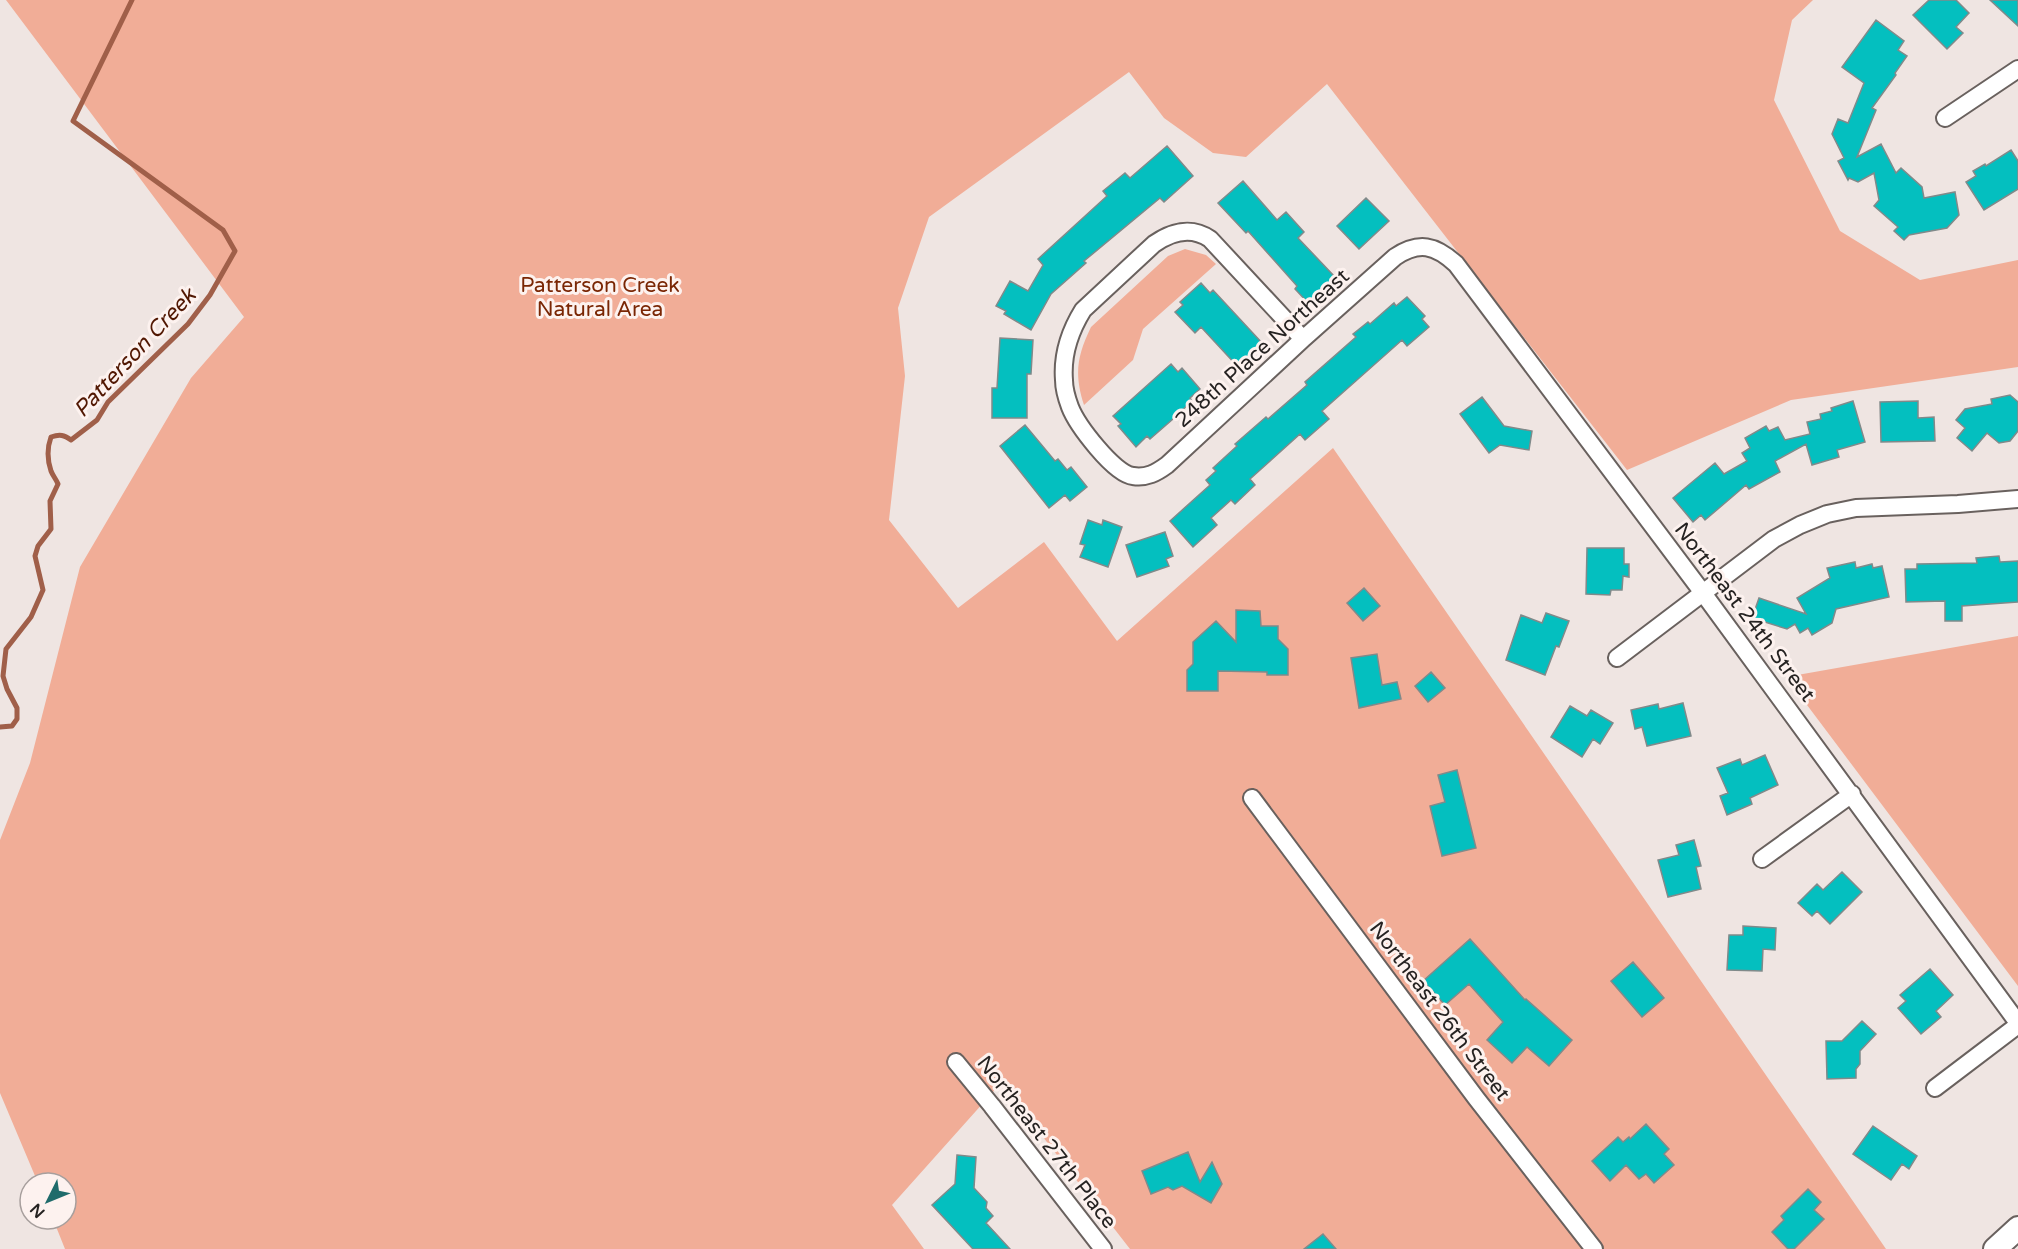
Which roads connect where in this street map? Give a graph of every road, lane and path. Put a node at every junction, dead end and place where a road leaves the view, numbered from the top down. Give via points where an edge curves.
1 (2018, 69) edge
2 (1945, 118) dead end
3 (1421, 247) joint
4 (1303, 339) junction
5 (2018, 499) edge
6 (1703, 592) junction
7 (1617, 658) dead end
8 (1852, 794) junction
9 (1252, 798) dead end
10 (1762, 859) dead end
11 (2018, 1024) edge
12 (956, 1062) dead end
13 (1935, 1088) dead end
14 (2018, 1228) edge
15 (1103, 1249) edge
16 (1594, 1249) edge
17 (1995, 1249) edge

1 - 2 street
3 - 4 street, 248th Place Northeast via 1409,248 1395,257
3 - 6 street, Northeast 24th Street via 1433,248 1456,264
4 - 4 street, 248th Place Northeast via 1210,239 1190,231 1177,232 1146,252 1083,310 1067,343 1064,381 1078,422 1112,464 1131,476 1154,474
5 - 6 street via 1856,508 1827,514 1774,539
6 - 7 street
6 - 8 street, Northeast 24th Street
8 - 10 street
8 - 11 street, Northeast 24th Street
9 - 16 street, Northeast 26th Street
11 - 13 street
12 - 15 street, Northeast 27th Place
14 - 17 street

